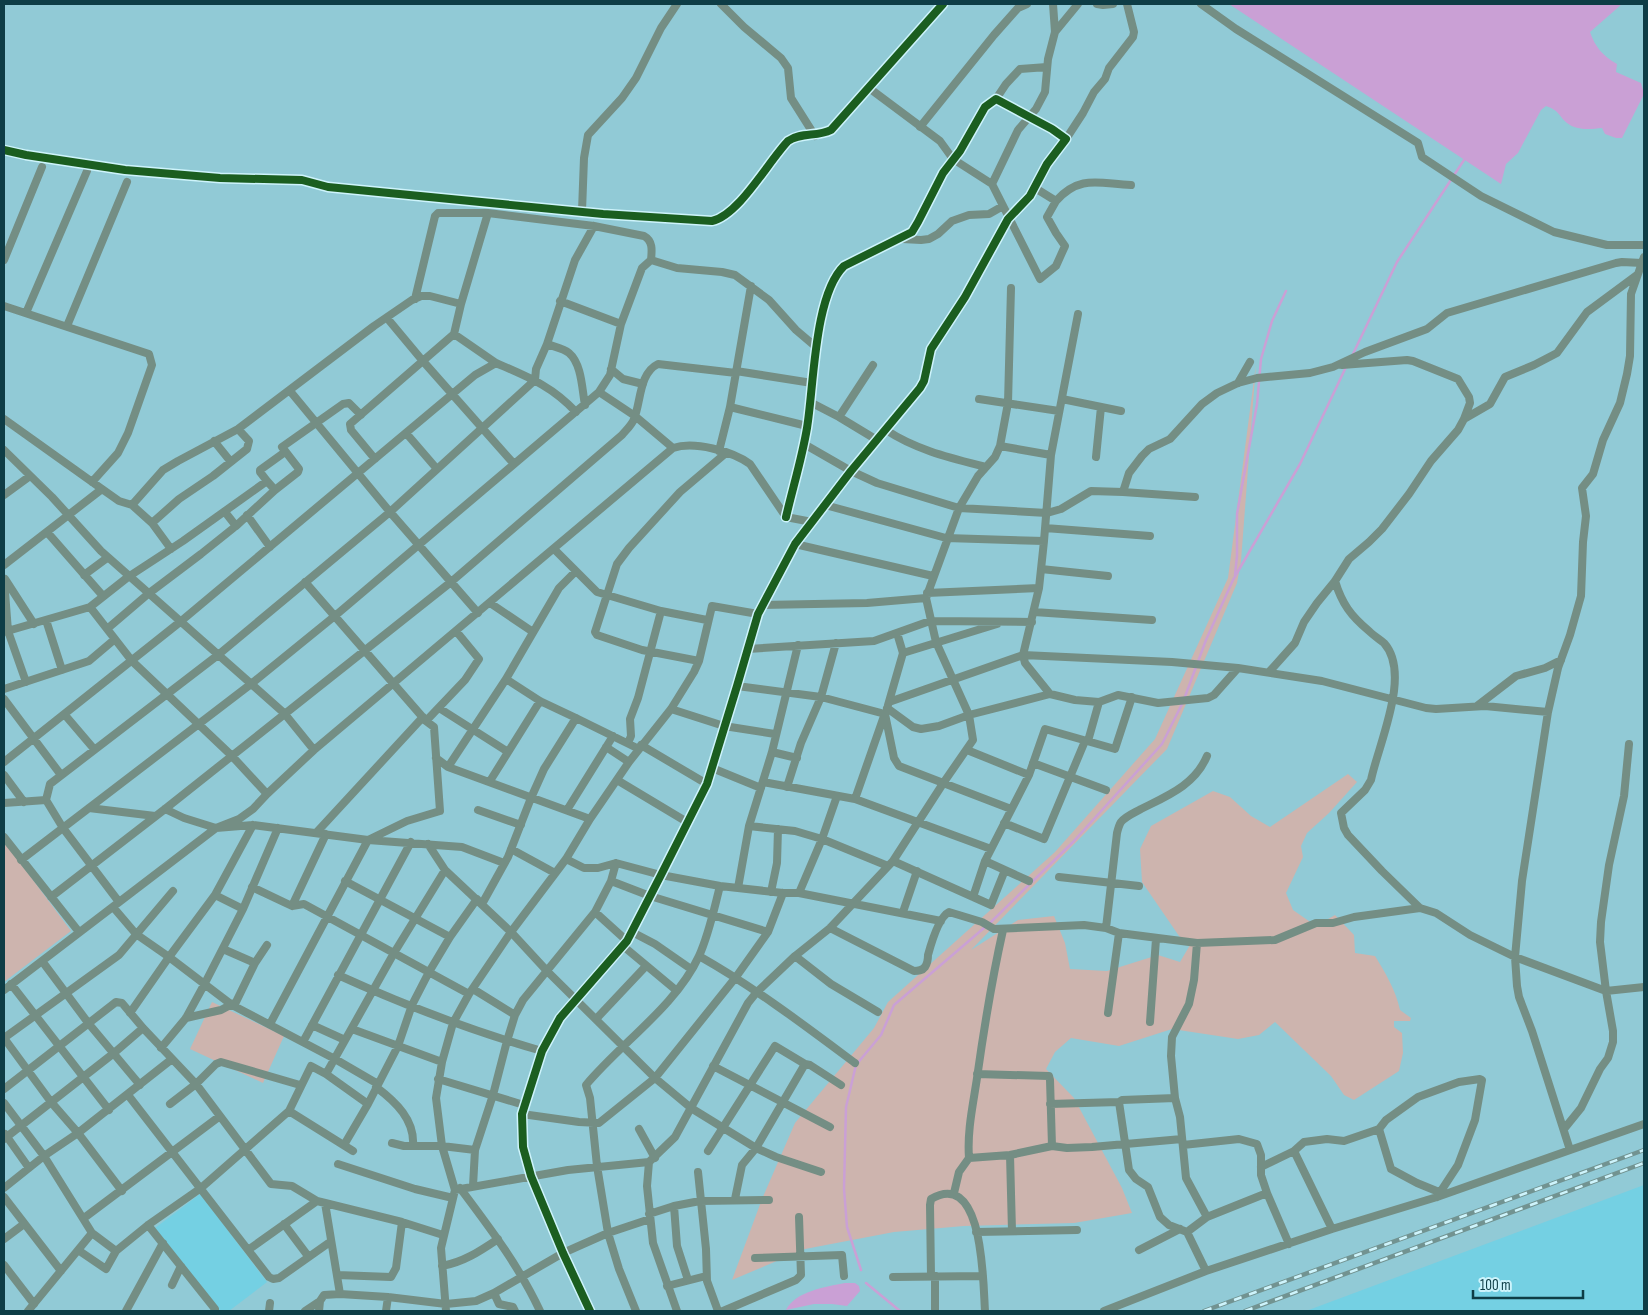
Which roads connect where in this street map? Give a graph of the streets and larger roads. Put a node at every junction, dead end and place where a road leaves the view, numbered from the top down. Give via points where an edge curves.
1 (677, 4) edge
2 (721, 4) edge
3 (943, 4) edge
4 (1027, 4) edge
5 (1053, 4) edge
6 (1078, 4) edge
7 (1097, 4) edge
8 (1113, 4) edge
9 (1127, 4) edge
10 (1201, 4) edge
11 (1055, 32) junction
12 (1047, 67) junction
13 (869, 88) junction
14 (996, 99) junction
15 (1029, 116) junction
16 (920, 127) junction
17 (815, 136) junction
18 (1066, 139) junction
19 (4, 150) edge
20 (953, 159) junction
21 (42, 167) dead end
22 (86, 171) dead end
23 (127, 182) dead end
24 (992, 184) junction
25 (1131, 185) dead end
26 (1035, 188) junction
27 (1056, 201) junction
28 (1003, 206) junction
29 (582, 211) junction
30 (488, 213) junction
31 (1008, 219) junction
32 (594, 226) junction
33 (900, 239) junction
34 (1644, 245) edge
35 (4, 260) edge
36 (651, 260) junction
37 (1643, 260) edge
38 (1637, 276) junction
39 (751, 286) junction
40 (1011, 288) dead end
41 (415, 299) junction
42 (560, 301) junction
43 (461, 304) junction
44 (4, 306) edge
45 (26, 313) junction
46 (1078, 314) dead end
47 (387, 318) junction
48 (622, 324) junction
49 (67, 326) junction
50 (454, 334) junction
51 (547, 344) junction
52 (816, 347) junction
53 (422, 360) junction
54 (1250, 362) dead end
55 (496, 363) junction
56 (873, 365) dead end
57 (1340, 365) junction
58 (611, 369) junction
59 (736, 372) junction
60 (535, 380) junction
61 (812, 383) junction
62 (643, 384) junction
63 (1238, 384) junction
64 (290, 390) junction
65 (599, 392) junction
66 (452, 394) junction
67 (979, 399) dead end
68 (1062, 399) junction
69 (810, 402) junction
70 (1008, 403) junction
71 (585, 405) junction
72 (730, 407) junction
73 (1102, 407) junction
74 (1059, 411) junction
75 (1121, 411) dead end
76 (576, 412) junction
77 (360, 415) junction
78 (635, 416) junction
79 (840, 417) junction
80 (4, 419) edge
81 (1464, 420) junction
82 (317, 423) junction
83 (807, 426) junction
84 (482, 428) junction
85 (238, 429) junction
86 (886, 430) junction
87 (406, 433) junction
88 (877, 440) junction
89 (214, 442) junction
90 (804, 444) junction
91 (1000, 446) junction
92 (674, 448) junction
93 (4, 450) edge
94 (285, 452) junction
95 (723, 452) junction
96 (1051, 455) junction
97 (1096, 457) dead end
98 (375, 459) junction
99 (231, 462) junction
100 (514, 464) junction
101 (986, 467) junction
102 (438, 469) junction
103 (851, 471) junction
104 (358, 474) junction
105 (30, 476) junction
106 (267, 481) junction
107 (92, 482) junction
108 (102, 489) junction
109 (275, 490) junction
110 (1123, 492) junction
111 (4, 495) edge
112 (1195, 497) dead end
113 (132, 505) junction
114 (825, 505) junction
115 (959, 508) junction
116 (225, 512) junction
117 (390, 512) junction
118 (1046, 513) junction
119 (247, 515) junction
120 (67, 516) junction
121 (786, 517) junction
122 (152, 522) junction
123 (812, 522) junction
124 (236, 526) junction
125 (1045, 528) junction
126 (47, 532) junction
127 (1150, 536) dead end
128 (946, 538) junction
129 (1044, 542) junction
130 (419, 544) junction
131 (795, 544) junction
132 (270, 547) junction
133 (171, 549) junction
134 (554, 549) junction
135 (108, 558) junction
136 (4, 564) edge
137 (1041, 569) junction
138 (576, 571) junction
139 (84, 575) junction
140 (933, 576) junction
141 (1108, 576) dead end
142 (128, 577) junction
143 (4, 579) edge
144 (1335, 581) junction
145 (306, 582) junction
146 (451, 582) junction
147 (1039, 588) junction
148 (148, 594) junction
149 (926, 595) junction
150 (103, 596) junction
151 (607, 596) junction
152 (490, 603) junction
153 (762, 605) junction
154 (90, 607) junction
155 (661, 611) junction
156 (478, 612) junction
157 (1034, 612) junction
158 (758, 614) junction
159 (336, 616) junction
160 (46, 620) junction
161 (708, 620) junction
162 (1152, 620) dead end
163 (930, 621) junction
164 (180, 622) junction
165 (1003, 622) junction
166 (1032, 622) junction
167 (34, 624) junction
168 (107, 629) junction
169 (456, 631) junction
170 (6, 632) edge
171 (533, 632) junction
172 (897, 633) junction
173 (115, 639) junction
174 (936, 642) junction
175 (836, 643) junction
176 (798, 645) junction
177 (748, 649) junction
178 (364, 650) junction
179 (650, 652) junction
180 (903, 653) junction
181 (218, 655) junction
182 (1023, 655) junction
183 (1561, 660) junction
184 (132, 661) junction
185 (699, 661) junction
186 (1238, 668) junction
187 (62, 670) junction
188 (1269, 672) junction
189 (506, 679) junction
190 (953, 679) junction
191 (26, 682) junction
192 (394, 683) junction
193 (251, 684) junction
194 (737, 686) junction
195 (4, 689) edge
196 (788, 693) junction
197 (166, 694) junction
198 (1050, 694) junction
199 (821, 697) junction
200 (1132, 697) junction
201 (1392, 699) junction
202 (540, 702) junction
203 (1100, 702) junction
204 (5, 704) edge
205 (1477, 706) junction
206 (438, 708) junction
207 (671, 708) junction
208 (887, 708) junction
209 (1548, 712) junction
210 (284, 713) junction
211 (64, 715) junction
212 (969, 715) junction
213 (576, 718) junction
214 (425, 719) junction
215 (200, 725) junction
216 (724, 726) junction
217 (472, 730) junction
218 (775, 734) junction
219 (613, 736) junction
220 (34, 739) junction
221 (1086, 741) junction
222 (628, 743) junction
223 (1629, 744) dead end
224 (606, 747) junction
225 (640, 747) junction
226 (94, 749) junction
227 (314, 750) junction
228 (967, 750) junction
229 (508, 752) junction
230 (772, 752) junction
231 (231, 755) junction
232 (1207, 756) dead end
233 (436, 758) junction
234 (797, 758) junction
235 (4, 762) edge
236 (629, 762) junction
237 (1033, 763) junction
238 (448, 767) junction
239 (712, 768) junction
240 (4, 775) edge
241 (61, 775) junction
242 (1028, 775) junction
243 (1070, 777) junction
244 (617, 780) junction
245 (490, 781) junction
246 (944, 782) junction
247 (707, 784) junction
248 (762, 785) junction
249 (788, 787) junction
250 (1106, 790) dead end
251 (267, 794) junction
252 (837, 796) junction
253 (531, 798) junction
254 (855, 799) junction
255 (46, 800) junction
256 (24, 802) junction
257 (4, 803) edge
258 (89, 808) junction
259 (165, 809) junction
260 (1011, 809) junction
261 (478, 810) dead end
262 (567, 810) junction
263 (155, 816) junction
264 (590, 819) junction
265 (687, 822) junction
266 (918, 822) junction
267 (1004, 823) junction
268 (252, 825) junction
269 (521, 825) junction
270 (749, 826) junction
271 (64, 828) junction
272 (216, 828) junction
273 (278, 828) junction
274 (778, 829) junction
275 (316, 833) junction
276 (326, 834) junction
277 (4, 837) edge
278 (822, 838) junction
279 (368, 840) junction
280 (411, 842) junction
281 (428, 844) junction
282 (511, 849) junction
283 (991, 849) junction
284 (566, 859) junction
285 (21, 860) junction
286 (985, 861) junction
287 (504, 863) junction
288 (616, 863) junction
289 (891, 863) junction
290 (91, 865) junction
291 (445, 870) junction
292 (1005, 870) junction
293 (916, 871) junction
294 (555, 873) junction
295 (661, 875) junction
296 (1058, 877) dead end
297 (345, 881) junction
298 (611, 881) junction
299 (1029, 881) dead end
300 (1111, 882) junction
301 (720, 886) junction
302 (1138, 886) dead end
303 (252, 887) junction
304 (738, 888) junction
305 (173, 891) dead end
306 (772, 892) junction
307 (783, 893) junction
308 (799, 893) junction
309 (215, 895) junction
310 (650, 896) junction
311 (51, 897) junction
312 (973, 897) junction
313 (380, 900) junction
314 (479, 901) junction
315 (855, 903) junction
316 (116, 905) junction
317 (292, 906) junction
318 (1420, 908) junction
319 (243, 909) junction
320 (595, 912) junction
321 (903, 912) junction
322 (712, 914) junction
323 (326, 916) junction
324 (415, 919) junction
325 (941, 920) junction
326 (830, 928) junction
327 (1106, 928) junction
328 (1003, 930) junction
329 (79, 932) junction
330 (511, 932) junction
331 (632, 932) junction
332 (768, 932) junction
333 (1119, 933) junction
334 (136, 934) junction
335 (360, 935) junction
336 (450, 937) junction
337 (1156, 939) junction
338 (1197, 943) junction
339 (268, 944) dead end
340 (625, 944) junction
341 (223, 949) junction
342 (394, 953) junction
343 (169, 956) junction
344 (699, 956) junction
345 (795, 956) junction
346 (1515, 957) junction
347 (42, 961) junction
348 (255, 964) junction
349 (646, 966) junction
350 (691, 969) junction
351 (547, 970) junction
352 (429, 972) junction
353 (338, 975) junction
354 (736, 978) junction
355 (11, 984) junction
356 (204, 985) junction
357 (1644, 987) edge
358 (4, 990) edge
359 (373, 991) junction
360 (471, 991) junction
361 (677, 991) junction
362 (1606, 991) junction
363 (66, 992) junction
364 (756, 993) junction
365 (577, 1000) junction
366 (232, 1005) junction
367 (412, 1006) junction
368 (878, 1012) dead end
369 (130, 1013) junction
370 (1108, 1013) dead end
371 (34, 1015) junction
372 (515, 1015) junction
373 (186, 1018) junction
374 (597, 1018) junction
375 (1150, 1022) dead end
376 (453, 1023) junction
377 (89, 1024) junction
378 (270, 1024) junction
379 (312, 1025) junction
380 (143, 1028) junction
381 (352, 1029) junction
382 (4, 1038) edge
383 (345, 1040) junction
384 (507, 1041) junction
385 (304, 1042) junction
386 (398, 1046) junction
387 (59, 1047) junction
388 (624, 1047) junction
389 (161, 1048) junction
390 (542, 1051) junction
391 (114, 1053) junction
392 (172, 1059) junction
393 (335, 1059) junction
394 (442, 1062) junction
395 (855, 1063) dead end
396 (805, 1064) junction
397 (713, 1066) junction
398 (28, 1071) junction
399 (326, 1074) junction
400 (977, 1074) junction
401 (82, 1077) junction
402 (655, 1078) junction
403 (438, 1079) junction
404 (196, 1084) junction
405 (140, 1085) junction
406 (300, 1085) junction
407 (841, 1085) dead end
408 (377, 1086) junction
409 (750, 1086) junction
410 (4, 1089) edge
411 (128, 1095) junction
412 (493, 1095) junction
413 (1175, 1098) junction
414 (50, 1102) junction
415 (1119, 1102) junction
416 (4, 1103) edge
417 (784, 1103) junction
418 (170, 1104) dead end
419 (368, 1104) junction
420 (1050, 1104) junction
421 (524, 1105) junction
422 (690, 1108) junction
423 (109, 1110) junction
424 (289, 1111) junction
425 (522, 1114) junction
426 (220, 1116) junction
427 (594, 1124) junction
428 (1644, 1124) edge
429 (21, 1126) junction
430 (722, 1127) junction
431 (830, 1127) dead end
432 (639, 1129) dead end
433 (1379, 1129) junction
434 (1564, 1129) junction
435 (78, 1133) junction
436 (5, 1136) edge
437 (1183, 1142) junction
438 (392, 1143) dead end
439 (1125, 1144) junction
440 (344, 1145) junction
441 (413, 1146) junction
442 (442, 1146) junction
443 (1052, 1146) junction
444 (756, 1148) junction
445 (245, 1149) junction
446 (475, 1150) junction
447 (1570, 1150) junction
448 (353, 1151) dead end
449 (708, 1151) dead end
450 (1294, 1151) junction
451 (172, 1152) junction
452 (44, 1156) junction
453 (1010, 1156) junction
454 (969, 1158) junction
455 (652, 1160) junction
456 (338, 1164) dead end
457 (598, 1166) junction
458 (1262, 1166) junction
459 (29, 1168) junction
460 (698, 1172) dead end
461 (821, 1172) dead end
462 (531, 1176) junction
463 (472, 1186) junction
464 (4, 1188) edge
465 (200, 1188) junction
466 (122, 1191) junction
467 (456, 1192) junction
468 (954, 1193) junction
469 (1267, 1193) junction
470 (1438, 1194) junction
471 (4, 1197) edge
472 (735, 1200) junction
473 (769, 1200) dead end
474 (700, 1201) junction
475 (321, 1202) junction
476 (674, 1206) junction
477 (649, 1216) junction
478 (1207, 1217) junction
479 (84, 1218) junction
480 (799, 1218) dead end
481 (402, 1222) junction
482 (24, 1224) junction
483 (284, 1224) junction
484 (148, 1225) junction
485 (1332, 1229) junction
486 (1077, 1230) dead end
487 (1183, 1230) junction
488 (976, 1232) junction
489 (1012, 1232) junction
490 (92, 1233) junction
491 (608, 1233) junction
492 (443, 1235) junction
493 (4, 1239) edge
494 (498, 1240) junction
495 (330, 1242) junction
496 (163, 1243) junction
497 (1289, 1244) junction
498 (78, 1250) junction
499 (248, 1250) junction
500 (1139, 1250) dead end
501 (116, 1251) junction
502 (563, 1253) junction
503 (308, 1256) junction
504 (801, 1257) junction
505 (755, 1258) dead end
506 (4, 1265) edge
507 (180, 1266) junction
508 (442, 1266) junction
509 (61, 1271) junction
510 (1206, 1272) junction
511 (337, 1275) junction
512 (522, 1275) junction
513 (706, 1276) junction
514 (844, 1276) dead end
515 (933, 1276) junction
516 (983, 1276) junction
517 (893, 1277) dead end
518 (688, 1280) junction
519 (172, 1285) dead end
520 (667, 1286) junction
521 (494, 1293) junction
522 (340, 1294) junction
523 (388, 1297) junction
524 (320, 1301) junction
525 (34, 1304) junction
526 (446, 1308) edge
527 (28, 1311) edge
528 (126, 1311) edge
529 (214, 1311) edge
530 (305, 1311) edge
531 (319, 1311) edge
532 (386, 1311) edge
533 (515, 1311) edge
534 (540, 1311) edge
535 (590, 1311) edge
536 (636, 1311) edge
537 (677, 1311) edge
538 (718, 1311) edge
539 (723, 1311) edge
540 (935, 1311) edge
541 (985, 1311) edge
542 (1104, 1311) edge

1 - 29 street via 636,78 588,135
2 - 17 street via 781,58 788,68 791,98
3 - 13 street
4 - 16 street via 1018,8 994,35
5 - 11 street
6 - 11 street
7 - 8 street
9 - 18 street via 1133,37 1109,68
10 - 34 street via 1418,143 1422,158 1481,196 1561,235 1607,245
11 - 12 street
12 - 14 street via 1020,69
12 - 15 street via 1046,92
13 - 16 street
13 - 17 street via 831,130
14 - 15 street
14 - 20 street via 985,107
15 - 18 street
15 - 24 street via 1018,130
16 - 20 street via 940,141
17 - 29 street via 798,136 788,141 734,208 717,220
18 - 26 street
19 - 29 street via 125,170 220,178 302,180 328,187
20 - 24 street
20 - 33 street via 916,226
21 - 35 street
22 - 45 street
23 - 49 street
24 - 28 street
25 - 27 street via 1084,182
26 - 27 street
26 - 31 street
27 - 31 street via 1046,217 1065,246 1056,266 1040,279
28 - 31 street
28 - 33 street via 990,214 952,221 929,239
30 - 32 street
30 - 41 street via 438,213 435,216
30 - 43 street
31 - 86 street via 965,297 930,349 922,384
32 - 36 street via 645,236 652,246
32 - 42 street via 575,260
33 - 52 street via 851,263 838,273 820,319
36 - 39 street via 676,268 729,273
36 - 48 street via 642,268
37 - 38 street
37 - 57 street via 1616,263 1447,313 1427,329
38 - 81 street via 1587,312 1556,353 1505,377 1490,404
38 - 183 street via 1631,294 1628,374 1593,474 1582,488 1586,516 1581,596
39 - 52 street
39 - 59 street
40 - 70 street
41 - 43 street via 430,296
41 - 47 street
42 - 48 street
42 - 51 street
43 - 50 street
44 - 45 street
45 - 49 street
46 - 68 street
47 - 53 street
47 - 64 street
48 - 58 street
49 - 107 street via 149,354 152,365 128,434 118,453
50 - 53 street
50 - 55 street
51 - 60 street via 536,369
51 - 71 street via 565,351 572,358 578,369
52 - 61 street
53 - 66 street
53 - 77 street
54 - 63 street
55 - 60 street
55 - 66 street
56 - 79 street
57 - 63 street
57 - 81 street via 1407,360 1452,376 1469,398
58 - 62 street via 623,380
58 - 65 street
59 - 61 street
59 - 62 street via 658,364 650,370
59 - 72 street
60 - 76 street via 561,396
60 - 84 street
61 - 69 street
62 - 78 street
63 - 110 street via 1210,397 1170,439 1149,449 1129,474
64 - 82 street
64 - 85 street
65 - 71 street
65 - 78 street
66 - 84 street
66 - 87 street
67 - 70 street
68 - 73 street
68 - 74 street
69 - 79 street
69 - 83 street
70 - 74 street
70 - 91 street
71 - 76 street
72 - 83 street
72 - 95 street
73 - 75 street
73 - 97 street
74 - 96 street
76 - 100 street
77 - 82 street via 346,403
77 - 98 street via 350,424 351,430
78 - 92 street
78 - 146 street via 622,435
79 - 88 street
80 - 107 street
81 - 144 street via 1382,529 1349,559
82 - 94 street via 282,447
82 - 104 street
83 - 90 street
84 - 100 street
84 - 102 street
85 - 89 street
85 - 99 street via 248,441 248,446
86 - 88 street
86 - 101 street via 925,450
87 - 98 street
87 - 102 street
88 - 103 street
89 - 99 street
89 - 113 street via 164,470
90 - 103 street
90 - 121 street
91 - 96 street
91 - 101 street
92 - 95 street via 692,445
92 - 134 street
93 - 105 street
94 - 106 street via 260,470
94 - 109 street via 299,471
95 - 121 street via 750,464
95 - 151 street via 680,492 629,548 615,567
96 - 118 street
98 - 104 street
99 - 122 street
100 - 130 street
101 - 115 street
102 - 117 street
103 - 114 street
103 - 115 street via 877,483
104 - 117 street
104 - 132 street
105 - 111 street
105 - 120 street
106 - 109 street
106 - 116 street
107 - 108 street
108 - 113 street via 119,501
108 - 120 street
109 - 119 street
110 - 112 street
110 - 118 street via 1091,491 1061,510
113 - 122 street
114 - 123 street
114 - 128 street
115 - 118 street
115 - 128 street
116 - 124 street
116 - 133 street
117 - 130 street
117 - 145 street
118 - 125 street
119 - 124 street
119 - 132 street
120 - 126 street
120 - 135 street
121 - 123 street
122 - 133 street
123 - 131 street
124 - 148 street
125 - 127 street
125 - 129 street
126 - 136 street
126 - 139 street
128 - 129 street
128 - 140 street
129 - 137 street
130 - 146 street
130 - 159 street
131 - 140 street
131 - 153 street
132 - 164 street
133 - 142 street
134 - 138 street
134 - 152 street
135 - 139 street
135 - 142 street
137 - 141 street
137 - 147 street
138 - 151 street via 597,592
138 - 171 street via 559,588
139 - 150 street
140 - 149 street
142 - 148 street
142 - 150 street
143 - 167 street
143 - 170 street
144 - 188 street via 1304,622 1295,643
144 - 201 street via 1348,611 1391,653 1395,677
145 - 159 street
145 - 181 street
146 - 156 street
146 - 178 street
147 - 149 street
147 - 157 street
148 - 164 street
148 - 168 street
149 - 153 street via 867,603
149 - 163 street
150 - 154 street
151 - 155 street
151 - 179 street via 595,634
152 - 156 street
152 - 171 street
153 - 158 street
154 - 160 street
154 - 168 street
155 - 161 street
155 - 179 street
156 - 169 street
157 - 162 street
157 - 166 street
158 - 161 street via 713,605
158 - 177 street
159 - 178 street
159 - 193 street
160 - 167 street
160 - 187 street
161 - 185 street
163 - 165 street
163 - 172 street
163 - 174 street
164 - 181 street
164 - 184 street
165 - 166 street
165 - 174 street
166 - 182 street
167 - 170 street
168 - 173 street
169 - 192 street
169 - 206 street via 479,660
170 - 191 street
171 - 189 street
172 - 175 street via 874,640
172 - 180 street
173 - 184 street
173 - 187 street via 89,661
174 - 180 street
174 - 190 street
175 - 176 street
175 - 199 street
176 - 177 street
176 - 196 street
177 - 194 street
178 - 192 street
178 - 210 street
179 - 185 street
179 - 222 street via 630,719
180 - 208 street
181 - 193 street
181 - 197 street
182 - 186 street
182 - 190 street
182 - 198 street via 1028,668
183 - 205 street via 1516,676
183 - 209 street
184 - 197 street
184 - 211 street
185 - 207 street
186 - 188 street
186 - 200 street via 1208,698 1162,703
187 - 191 street
188 - 201 street via 1322,681
189 - 202 street
189 - 217 street
190 - 208 street
190 - 212 street
191 - 195 street
192 - 214 street
192 - 227 street
193 - 210 street
193 - 215 street
194 - 196 street
194 - 216 street
196 - 199 street
196 - 218 street
197 - 215 street
197 - 226 street
198 - 203 street
198 - 212 street
199 - 208 street
199 - 234 street
200 - 203 street via 1118,694
200 - 221 street via 1115,749
201 - 205 street via 1431,708
201 - 318 street via 1369,784 1342,811 1341,816 1348,835
202 - 213 street
202 - 229 street
203 - 221 street
204 - 220 street
205 - 209 street
206 - 214 street
206 - 217 street
207 - 216 street
207 - 225 street
208 - 212 street via 913,727 921,729
208 - 246 street via 894,758 899,766
208 - 254 street
209 - 346 street via 1522,881
210 - 227 street
210 - 231 street
211 - 220 street
211 - 226 street
212 - 228 street via 973,740
213 - 219 street
213 - 253 street via 547,764
214 - 233 street via 434,727
214 - 275 street
215 - 231 street
215 - 258 street
216 - 218 street
216 - 239 street
217 - 229 street
217 - 238 street
218 - 230 street
219 - 222 street
219 - 224 street
220 - 235 street
220 - 241 street
221 - 237 street via 1045,729
221 - 243 street
222 - 225 street
223 - 362 street via 1624,796 1601,922
224 - 236 street
224 - 262 street
225 - 236 street
225 - 247 street
226 - 241 street
227 - 251 street
228 - 242 street
228 - 246 street
229 - 245 street
230 - 234 street
230 - 248 street
231 - 251 street
231 - 259 street
232 - 300 street via 1201,770 1188,783 1120,823
233 - 238 street
233 - 279 street via 440,811 407,821
234 - 249 street
236 - 244 street
237 - 242 street
237 - 243 street
238 - 245 street
239 - 247 street
239 - 248 street
240 - 256 street
241 - 255 street via 50,784
242 - 260 street
243 - 250 street
243 - 267 street via 1044,839
244 - 264 street
244 - 265 street
245 - 253 street
246 - 260 street
246 - 266 street
247 - 265 street
248 - 249 street
248 - 270 street
249 - 252 street
251 - 272 street via 254,809 239,819
252 - 254 street
252 - 278 street
253 - 262 street
253 - 269 street
254 - 266 street
255 - 256 street
255 - 271 street
256 - 257 street
258 - 263 street
258 - 271 street
259 - 263 street
259 - 272 street
260 - 267 street
261 - 269 street
262 - 264 street
263 - 290 street
264 - 284 street
265 - 295 street
266 - 283 street
266 - 289 street
267 - 283 street
268 - 272 street
268 - 273 street
268 - 309 street
269 - 282 street
270 - 274 street
270 - 304 street
271 - 285 street
271 - 290 street
272 - 316 street
273 - 275 street
273 - 303 street
274 - 278 street
274 - 306 street
275 - 276 street
276 - 279 street
276 - 317 street
277 - 285 street
278 - 289 street
278 - 308 street
279 - 280 street
279 - 297 street
280 - 281 street
280 - 313 street
281 - 287 street via 462,847
281 - 291 street
282 - 287 street
282 - 294 street
283 - 286 street
284 - 288 street via 591,869
284 - 294 street
285 - 311 street
286 - 292 street
286 - 312 street
287 - 314 street
288 - 295 street
288 - 298 street
289 - 293 street
289 - 315 street
290 - 311 street
290 - 316 street
291 - 314 street
291 - 324 street
292 - 299 street
292 - 312 street via 991,905
293 - 312 street
293 - 321 street
294 - 330 street
295 - 301 street
295 - 310 street
296 - 300 street
297 - 313 street
297 - 323 street
298 - 310 street
298 - 320 street
300 - 302 street
300 - 327 street
301 - 304 street
301 - 322 street
303 - 317 street
303 - 319 street
304 - 306 street
305 - 334 street
306 - 307 street
307 - 308 street
307 - 332 street
308 - 315 street
309 - 319 street
309 - 343 street
310 - 322 street
310 - 331 street
311 - 329 street
313 - 324 street
313 - 335 street
314 - 330 street
314 - 336 street
315 - 321 street
315 - 326 street
316 - 329 street
316 - 334 street
317 - 323 street via 304,904
318 - 338 street via 1316,923 1275,940
318 - 346 street via 1436,913
319 - 341 street
320 - 340 street
320 - 351 street
321 - 325 street
322 - 332 street
322 - 344 street
323 - 335 street
323 - 378 street
324 - 336 street
324 - 342 street
325 - 326 street via 926,966 914,971
325 - 328 street via 949,912
326 - 345 street
327 - 328 street via 1084,925
327 - 333 street
328 - 400 street
329 - 347 street
330 - 351 street
330 - 360 street
331 - 340 street
331 - 350 street
332 - 354 street
333 - 337 street
333 - 370 street
334 - 343 street
334 - 363 street via 119,955
335 - 342 street
335 - 353 street
336 - 352 street
337 - 338 street
337 - 375 street
338 - 413 street via 1190,1004 1172,1037
339 - 348 street
340 - 349 street
340 - 365 street
341 - 348 street
341 - 356 street
342 - 352 street
342 - 359 street
343 - 356 street
343 - 369 street
344 - 350 street
344 - 354 street
345 - 364 street
345 - 368 street via 831,984
346 - 362 street
346 - 434 street via 1520,997
347 - 355 street
347 - 363 street
348 - 366 street via 239,998
349 - 361 street
349 - 374 street
350 - 361 street
351 - 365 street
351 - 372 street
352 - 360 street
352 - 367 street
353 - 359 street
353 - 379 street
354 - 364 street
354 - 402 street
355 - 358 street
355 - 371 street
356 - 366 street
356 - 373 street
357 - 362 street
359 - 367 street
359 - 381 street
360 - 372 street
360 - 376 street
361 - 388 street
362 - 434 street via 1613,1031 1612,1050 1580,1108
363 - 371 street
363 - 377 street
364 - 395 street
364 - 397 street via 743,1009
365 - 374 street
365 - 390 street via 558,1021
366 - 373 street
366 - 378 street
367 - 376 street
367 - 386 street
369 - 377 street via 122,1003 116,1002
369 - 380 street
371 - 382 street
371 - 387 street
372 - 384 street
373 - 389 street
374 - 388 street
376 - 384 street
376 - 394 street
377 - 387 street
377 - 391 street
378 - 385 street
379 - 383 street
379 - 385 street
380 - 389 street
380 - 391 street
381 - 383 street
381 - 386 street
382 - 398 street
383 - 393 street
384 - 390 street
384 - 412 street
385 - 393 street
386 - 394 street
386 - 408 street
387 - 398 street
387 - 401 street
388 - 402 street
388 - 427 street via 586,1085
389 - 392 street
390 - 421 street
391 - 401 street
391 - 405 street
392 - 404 street
392 - 405 street
393 - 399 street
393 - 408 street
394 - 403 street
396 - 407 street
396 - 409 street via 775,1046
396 - 417 street
397 - 409 street
397 - 422 street
398 - 410 street
398 - 414 street
399 - 406 street via 311,1066
399 - 419 street
400 - 420 street via 1049,1076
400 - 454 street via 968,1141
401 - 414 street
401 - 423 street
402 - 422 street
402 - 427 street via 604,1120
403 - 412 street
403 - 442 street via 436,1098
404 - 406 street via 221,1062
404 - 418 street
404 - 426 street
405 - 411 street
406 - 424 street
408 - 419 street
408 - 441 street via 409,1122
409 - 417 street
409 - 430 street
411 - 423 street
411 - 451 street
412 - 421 street
412 - 446 street
413 - 415 street
413 - 437 street
414 - 429 street
414 - 435 street
415 - 420 street
415 - 439 street
416 - 429 street
417 - 431 street
417 - 444 street
419 - 440 street
420 - 443 street
421 - 425 street
422 - 430 street
422 - 455 street via 675,1137
423 - 435 street
424 - 440 street
424 - 445 street
425 - 427 street
425 - 462 street via 523,1142
426 - 445 street
426 - 451 street
427 - 457 street
428 - 447 street
429 - 436 street
429 - 452 street
430 - 444 street
430 - 449 street
432 - 455 street
433 - 450 street via 1344,1141 1304,1142
433 - 470 street via 1390,1169
433 - 470 street via 1386,1120 1418,1097 1459,1082 1482,1080 1475,1120 1458,1165
434 - 447 street
435 - 452 street
435 - 466 street
436 - 459 street
437 - 439 street
437 - 458 street via 1239,1139 1257,1144
437 - 478 street via 1186,1178
438 - 441 street
439 - 443 street
439 - 487 street via 1129,1170 1148,1187 1160,1217 1169,1225
440 - 448 street
441 - 442 street
442 - 446 street
442 - 467 street
443 - 453 street
444 - 461 street
444 - 472 street via 742,1165
445 - 465 street
445 - 475 street via 271,1184 292,1186
446 - 463 street
447 - 470 street
450 - 458 street
450 - 485 street
451 - 465 street
451 - 466 street
452 - 459 street
452 - 479 street
453 - 454 street
453 - 489 street
454 - 468 street via 959,1172
455 - 457 street
455 - 477 street via 647,1186
456 - 467 street via 415,1189
457 - 462 street
457 - 491 street
458 - 469 street via 1261,1175
459 - 464 street
460 - 474 street
462 - 463 street
462 - 502 street
463 - 467 street
465 - 484 street
465 - 499 street
466 - 479 street
467 - 492 street
467 - 494 street
468 - 488 street via 970,1210
468 - 515 street via 931,1198
469 - 478 street
469 - 497 street
470 - 485 street
471 - 482 street
472 - 473 street
472 - 474 street
474 - 476 street
474 - 513 street
475 - 481 street
475 - 483 street
475 - 495 street
476 - 477 street
476 - 518 street via 677,1246
477 - 491 street
477 - 520 street via 653,1243
478 - 487 street
479 - 490 street
480 - 504 street
481 - 492 street
481 - 511 street via 396,1268 391,1277
482 - 493 street
482 - 509 street
483 - 499 street
483 - 503 street
484 - 496 street
484 - 501 street
485 - 497 street
486 - 489 street
487 - 500 street
487 - 510 street
488 - 489 street
488 - 516 street
490 - 498 street
490 - 501 street
491 - 502 street
491 - 536 street via 618,1269
492 - 508 street
494 - 508 street via 468,1258
494 - 512 street
495 - 503 street
495 - 511 street
496 - 507 street
496 - 528 street
497 - 510 street
498 - 501 street via 106,1269
498 - 509 street
499 - 503 street via 273,1279
502 - 512 street
502 - 535 street
504 - 505 street
504 - 514 street via 842,1255
504 - 539 street via 801,1275 796,1280
506 - 525 street
507 - 519 street
507 - 529 street
508 - 526 street
509 - 525 street
510 - 542 street
511 - 522 street
512 - 521 street
512 - 534 street
513 - 518 street
513 - 538 street
515 - 516 street
515 - 517 street
515 - 540 street
516 - 541 street
518 - 520 street
520 - 537 street
521 - 526 street
521 - 533 street via 499,1304 513,1307
522 - 523 street
522 - 524 street via 324,1295
523 - 526 street
523 - 532 street
524 - 530 street
524 - 531 street
525 - 527 street

